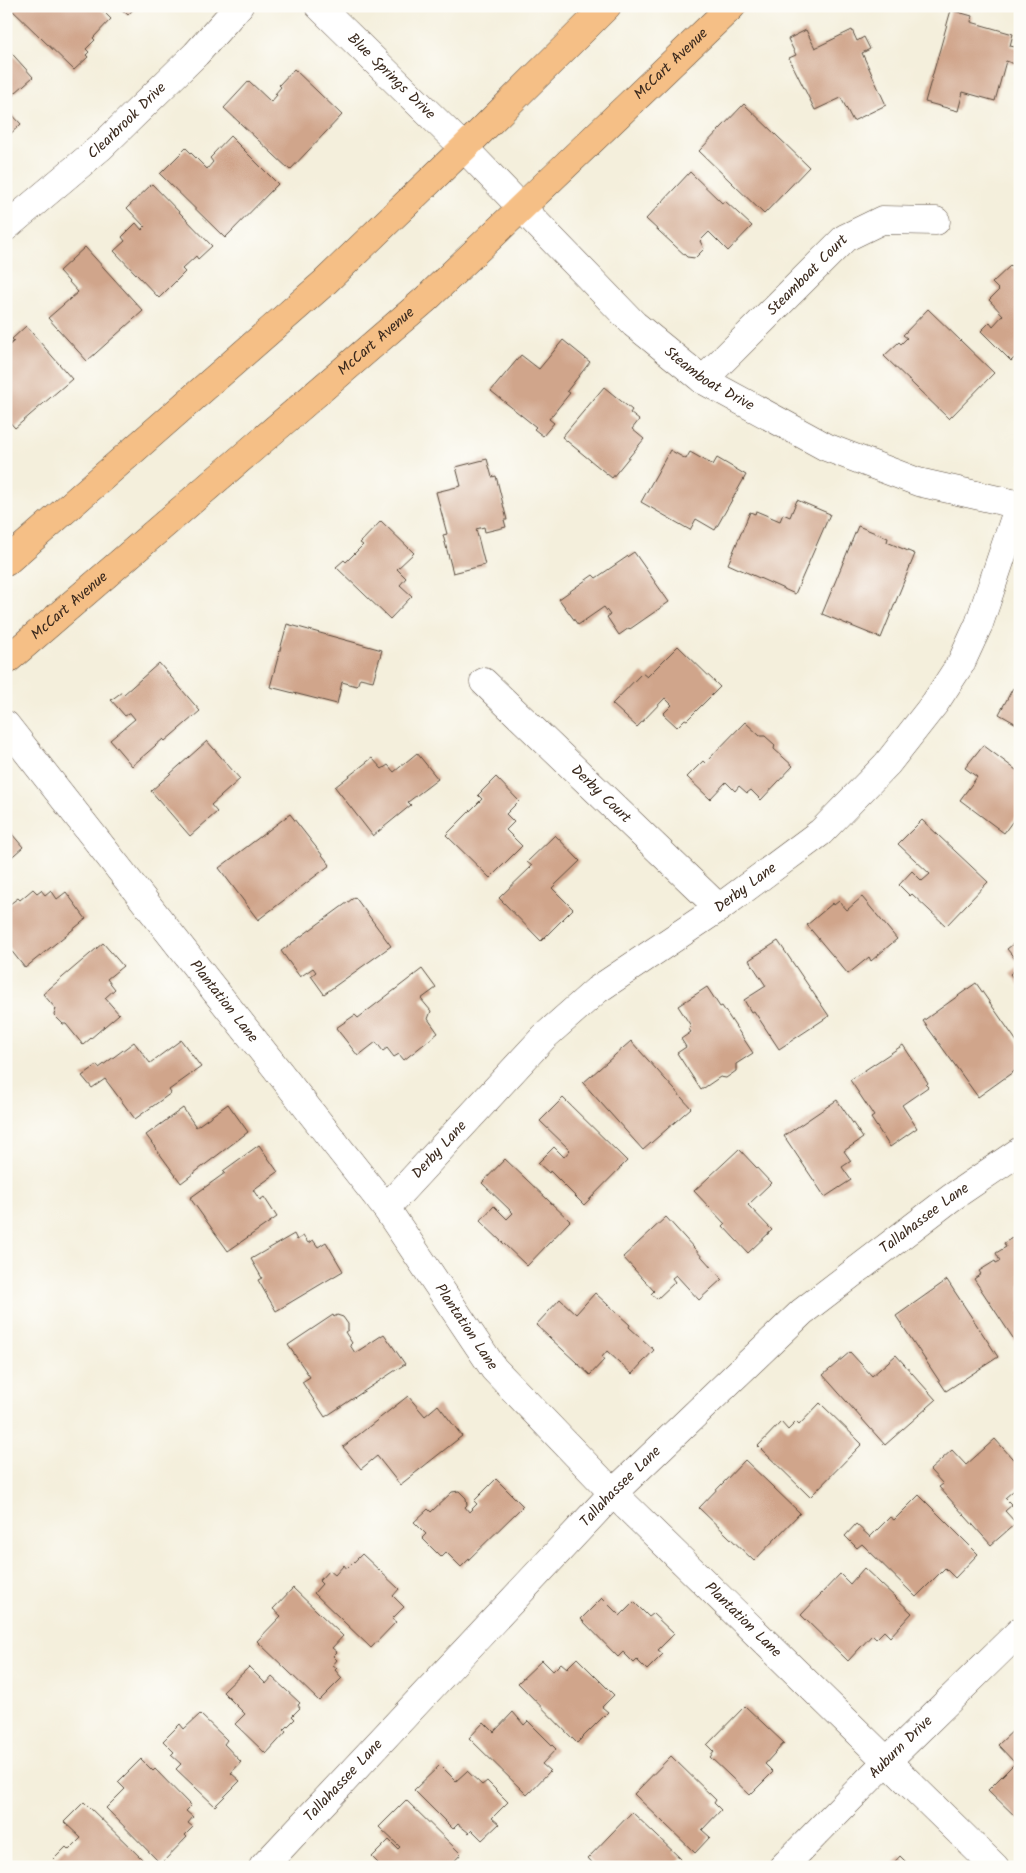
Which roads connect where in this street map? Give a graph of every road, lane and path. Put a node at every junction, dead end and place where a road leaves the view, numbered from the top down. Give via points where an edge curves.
1 (239, 6) edge
2 (319, 6) edge
3 (607, 6) edge
4 (732, 6) edge
5 (464, 148) junction
6 (522, 206) junction
7 (936, 221) dead end
8 (6, 227) edge
9 (703, 380) junction
10 (1019, 505) edge
11 (6, 562) edge
12 (6, 661) edge
13 (484, 682) dead end
14 (6, 725) edge
15 (719, 908) junction
16 (1020, 1151) edge
17 (386, 1208) junction
18 (613, 1493) junction
19 (1020, 1631) edge
20 (886, 1761) junction
21 (263, 1867) edge
22 (783, 1867) edge
23 (995, 1867) edge

1 - 8 street, Clearbrook Drive via 196,54 101,147
2 - 5 street, Blue Springs Drive
3 - 5 main road
4 - 6 main road, McCart Avenue
5 - 6 street, Steamboat Drive
5 - 11 main road via 324,283
6 - 9 street, Steamboat Drive via 634,324
6 - 12 main road, McCart Avenue via 426,299
7 - 9 street, Steamboat Court via 882,220 845,238
9 - 10 street, Steamboat Drive via 826,447 918,482
10 - 15 street, Derby Lane via 979,624 961,663 935,703 887,764 821,832
13 - 15 street, Derby Court
14 - 17 street, Plantation Lane
15 - 17 street, Derby Lane via 597,990 544,1037
16 - 18 street, Tallahassee Lane via 951,1198 802,1312
17 - 18 street, Plantation Lane via 494,1369
18 - 20 street, Plantation Lane
18 - 21 street, Tallahassee Lane
19 - 20 street, Auburn Drive
20 - 22 street, Auburn Drive
20 - 23 street, Plantation Lane

